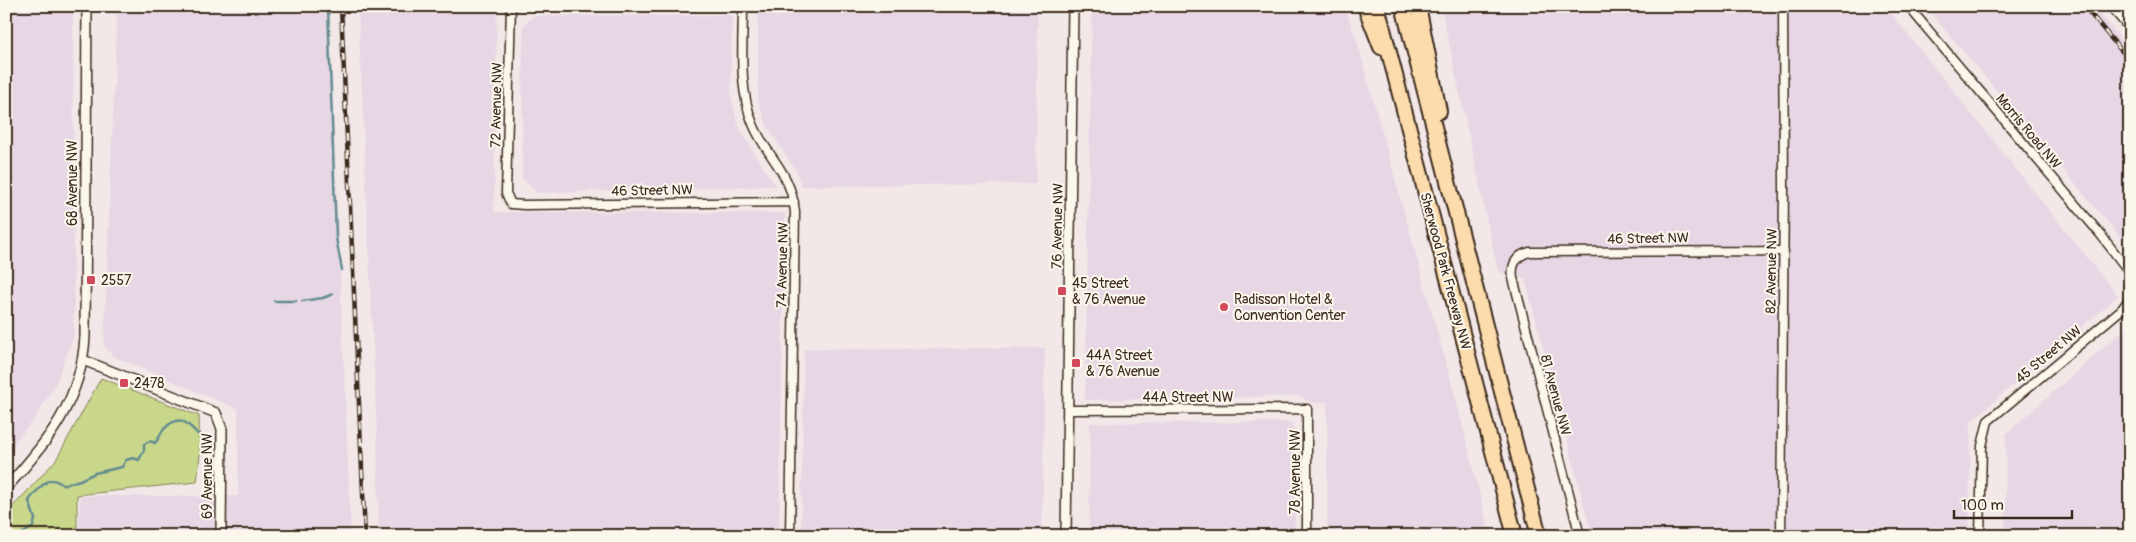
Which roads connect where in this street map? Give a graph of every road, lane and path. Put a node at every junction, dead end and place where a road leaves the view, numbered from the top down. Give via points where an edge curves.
1 (86, 6) edge
2 (511, 6) edge
3 (743, 6) edge
4 (1074, 6) edge
5 (1365, 6) edge
6 (1378, 6) edge
7 (1403, 6) edge
8 (1418, 6) edge
9 (1783, 6) edge
10 (1908, 6) edge
11 (2111, 6) edge
12 (2130, 28) edge
13 (1397, 82) junction
14 (1439, 147) junction
15 (794, 202) junction
16 (511, 204) joint
17 (1784, 251) junction
18 (1516, 261) joint
19 (2130, 273) edge
20 (2130, 298) edge
21 (83, 360) junction
22 (1307, 409) joint
23 (1069, 410) junction
24 (6, 488) edge
25 (221, 536) edge
26 (790, 536) edge
27 (1066, 536) edge
28 (1307, 536) edge
29 (1515, 536) edge
30 (1539, 536) edge
31 (1580, 536) edge
32 (1781, 536) edge
33 (1980, 536) edge

1 - 21 street, 68 Avenue NW
2 - 16 street, 72 Avenue NW via 506,193
3 - 15 street, 74 Avenue NW via 747,108 758,136 788,182
4 - 23 street, 76 Avenue NW
5 - 13 highway
6 - 13 highway, Sherwood Park Freeway NW
7 - 14 highway, Sherwood Park Freeway NW
8 - 14 highway via 1440,119
9 - 17 street, 82 Avenue NW
10 - 19 street, Morris Road NW
11 - 12 street
13 - 29 highway, Sherwood Park Freeway NW
14 - 30 highway, Sherwood Park Freeway NW
15 - 16 street, 46 Street NW
15 - 26 street, 74 Avenue NW
17 - 18 street, 46 Street NW via 1530,252
17 - 32 street, 82 Avenue NW
18 - 31 street, 81 Avenue NW via 1513,278
20 - 33 street, 45 Street NW via 2122,309 1988,421 1982,446
21 - 24 street, 68 Avenue NW via 73,394 54,430
21 - 25 street, 69 Avenue NW via 212,410 218,416 222,429
22 - 23 street, 44A Street NW
22 - 28 street, 78 Avenue NW
23 - 27 street, 76 Avenue NW

